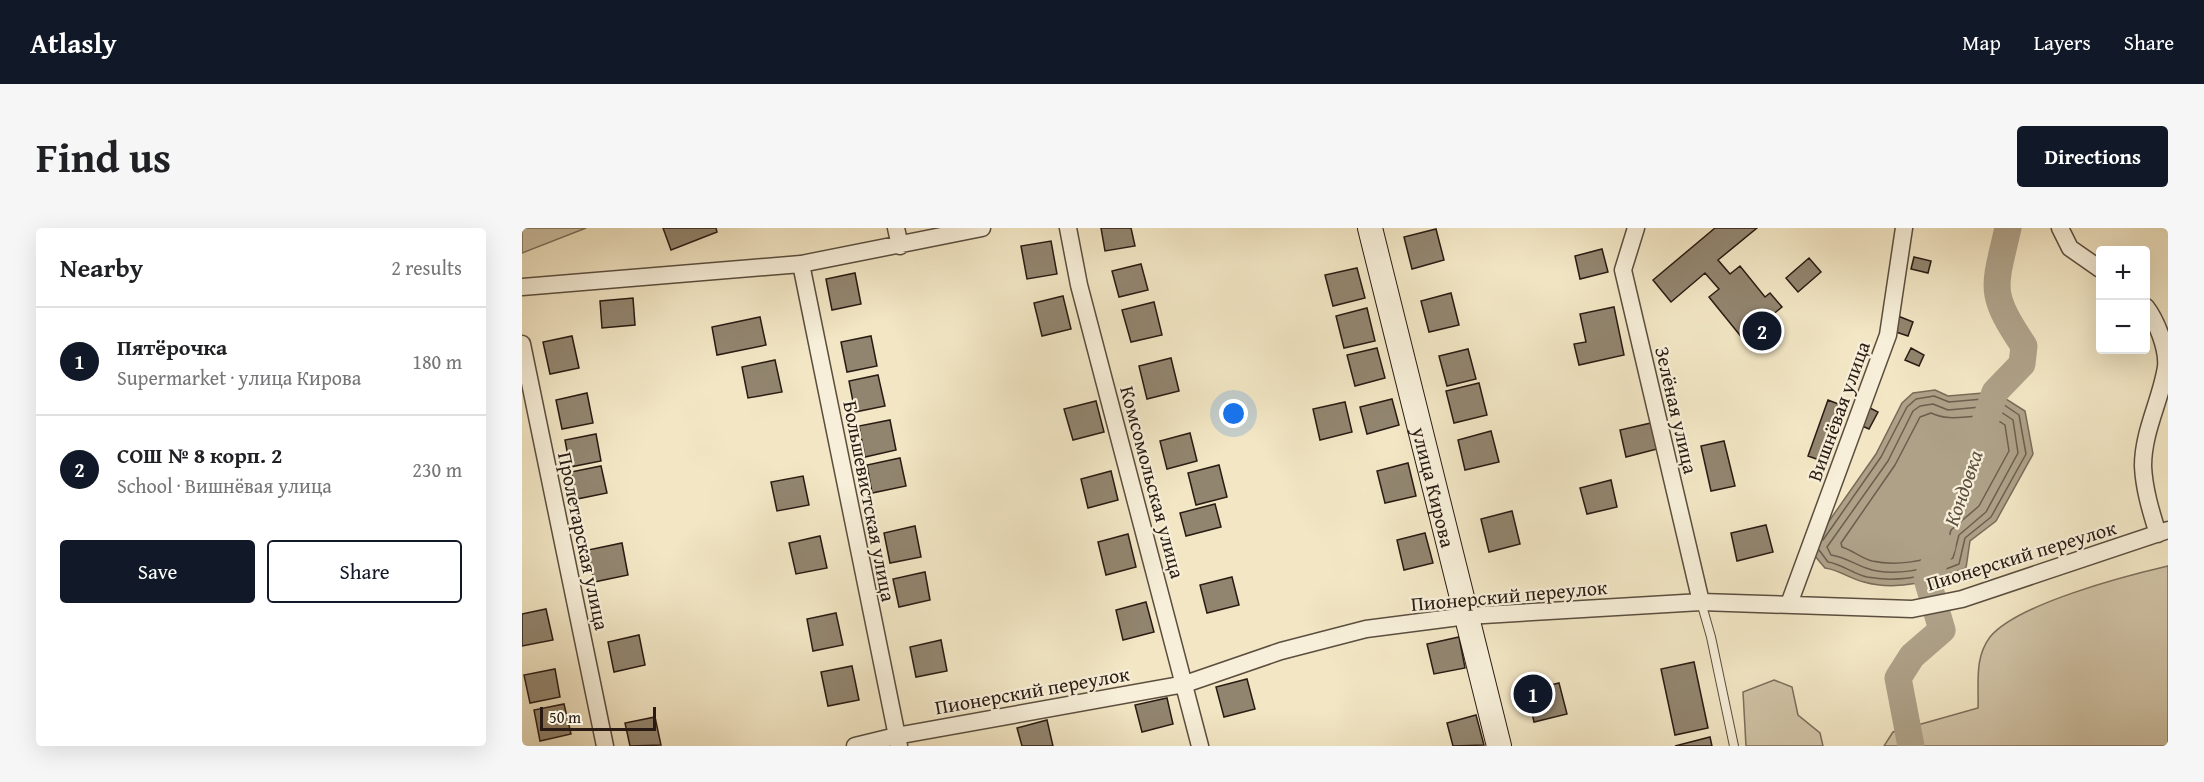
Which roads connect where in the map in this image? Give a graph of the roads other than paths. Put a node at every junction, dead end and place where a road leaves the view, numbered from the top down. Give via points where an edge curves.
1 (896, 228) edge
2 (982, 228) edge
3 (1068, 228) edge
4 (1370, 228) edge
5 (1636, 228) edge
6 (1904, 228) edge
7 (2060, 228) edge
8 (900, 246) junction
9 (801, 264) junction
10 (2096, 266) edge
11 (522, 287) edge
12 (2150, 312) edge
13 (522, 344) edge
14 (2163, 532) edge
15 (1701, 602) junction
16 (1789, 604) junction
17 (1467, 616) junction
18 (1185, 684) junction
19 (898, 741) edge
20 (605, 746) edge
21 (855, 746) edge
22 (1200, 746) edge
23 (1499, 746) edge
24 (1734, 746) edge

1 - 8 street
2 - 8 street
3 - 18 street, Комсомольская улица via 1079,285
4 - 17 street, улица Кирова
5 - 15 street, Зелёная улица via 1623,270
6 - 16 street, Вишнёвая улица via 1888,335
7 - 10 street via 2070,248
8 - 9 street
9 - 11 street
9 - 19 street, Большевистская улица
12 - 14 street via 2157,320 2166,365 2150,419 2143,465 2149,506
13 - 20 street, Пролетарская улица
14 - 16 street, Пионерский переулок via 1962,599 1912,609
15 - 16 street, Пионерский переулок
15 - 17 street, Пионерский переулок
15 - 24 lane
17 - 18 street, Пионерский переулок via 1366,629 1281,651
17 - 23 street, улица Кирова
18 - 19 street, Пионерский переулок
18 - 22 street, Комсомольская улица
19 - 21 street, Пионерский переулок

